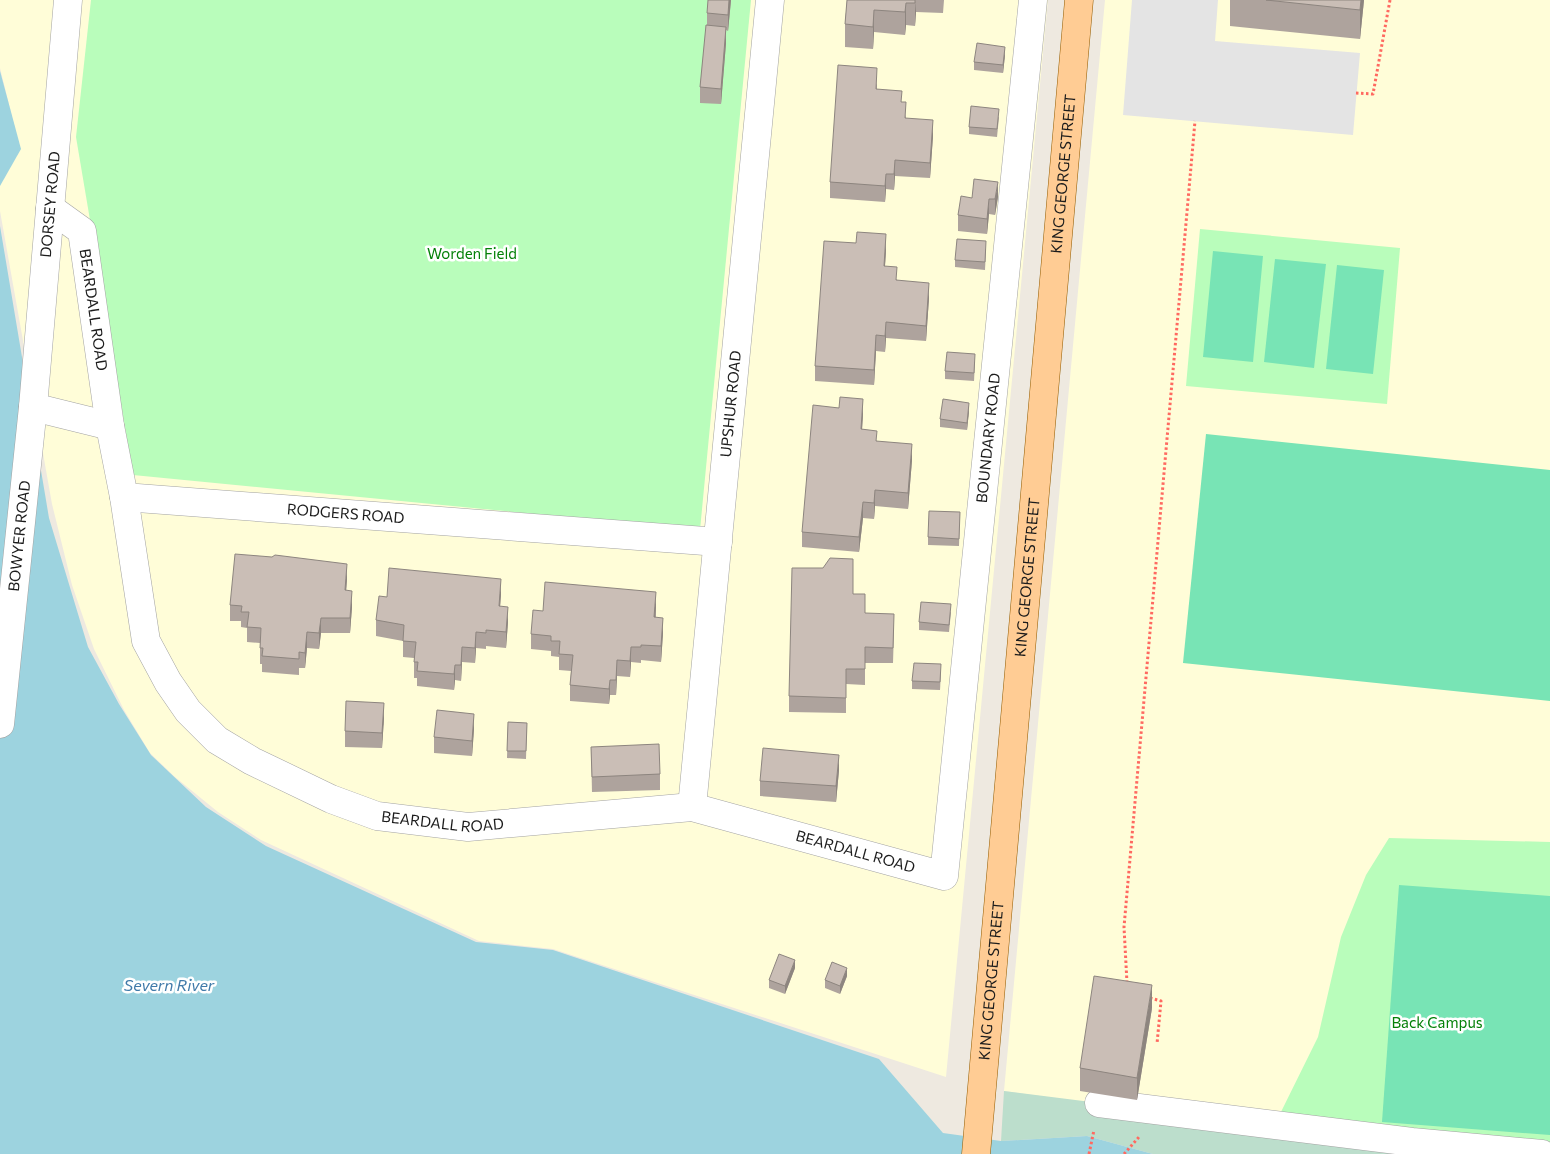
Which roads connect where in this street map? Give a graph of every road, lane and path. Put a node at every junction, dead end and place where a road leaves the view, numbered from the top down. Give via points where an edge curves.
1 (68, 0) edge
2 (770, 0) edge
3 (1033, 0) edge
4 (1079, 0) edge
5 (1390, 0) edge
6 (1356, 93) dead end
7 (1195, 121) dead end
8 (50, 208) junction
9 (33, 408) junction
10 (110, 426) junction
11 (124, 497) junction
12 (718, 542) junction
13 (0, 724) edge
14 (692, 807) junction
15 (944, 876) joint
16 (1127, 992) edge
17 (1144, 996) edge
18 (1157, 1044) dead end
19 (1099, 1103) dead end
20 (977, 1143) edge
21 (1542, 1154) edge

1 - 8 street, DORSEY ROAD
2 - 12 street, UPSHUR ROAD
3 - 15 street, BOUNDARY ROAD
4 - 20 main road, KING GEORGE STREET
5 - 6 path via 1373,94
7 - 16 path via 1124,927
8 - 9 street, DORSEY ROAD
8 - 10 street, BEARDALL ROAD via 82,232
9 - 10 street
9 - 13 street, BOWYER ROAD
10 - 11 street
11 - 12 street, RODGERS ROAD
11 - 14 street, BEARDALL ROAD via 146,641 188,712 217,740 252,761 331,799 377,816 432,824 468,827
12 - 14 street, UPSHUR ROAD
14 - 15 street, BEARDALL ROAD
17 - 18 path via 1161,1001
19 - 21 street via 1412,1142

